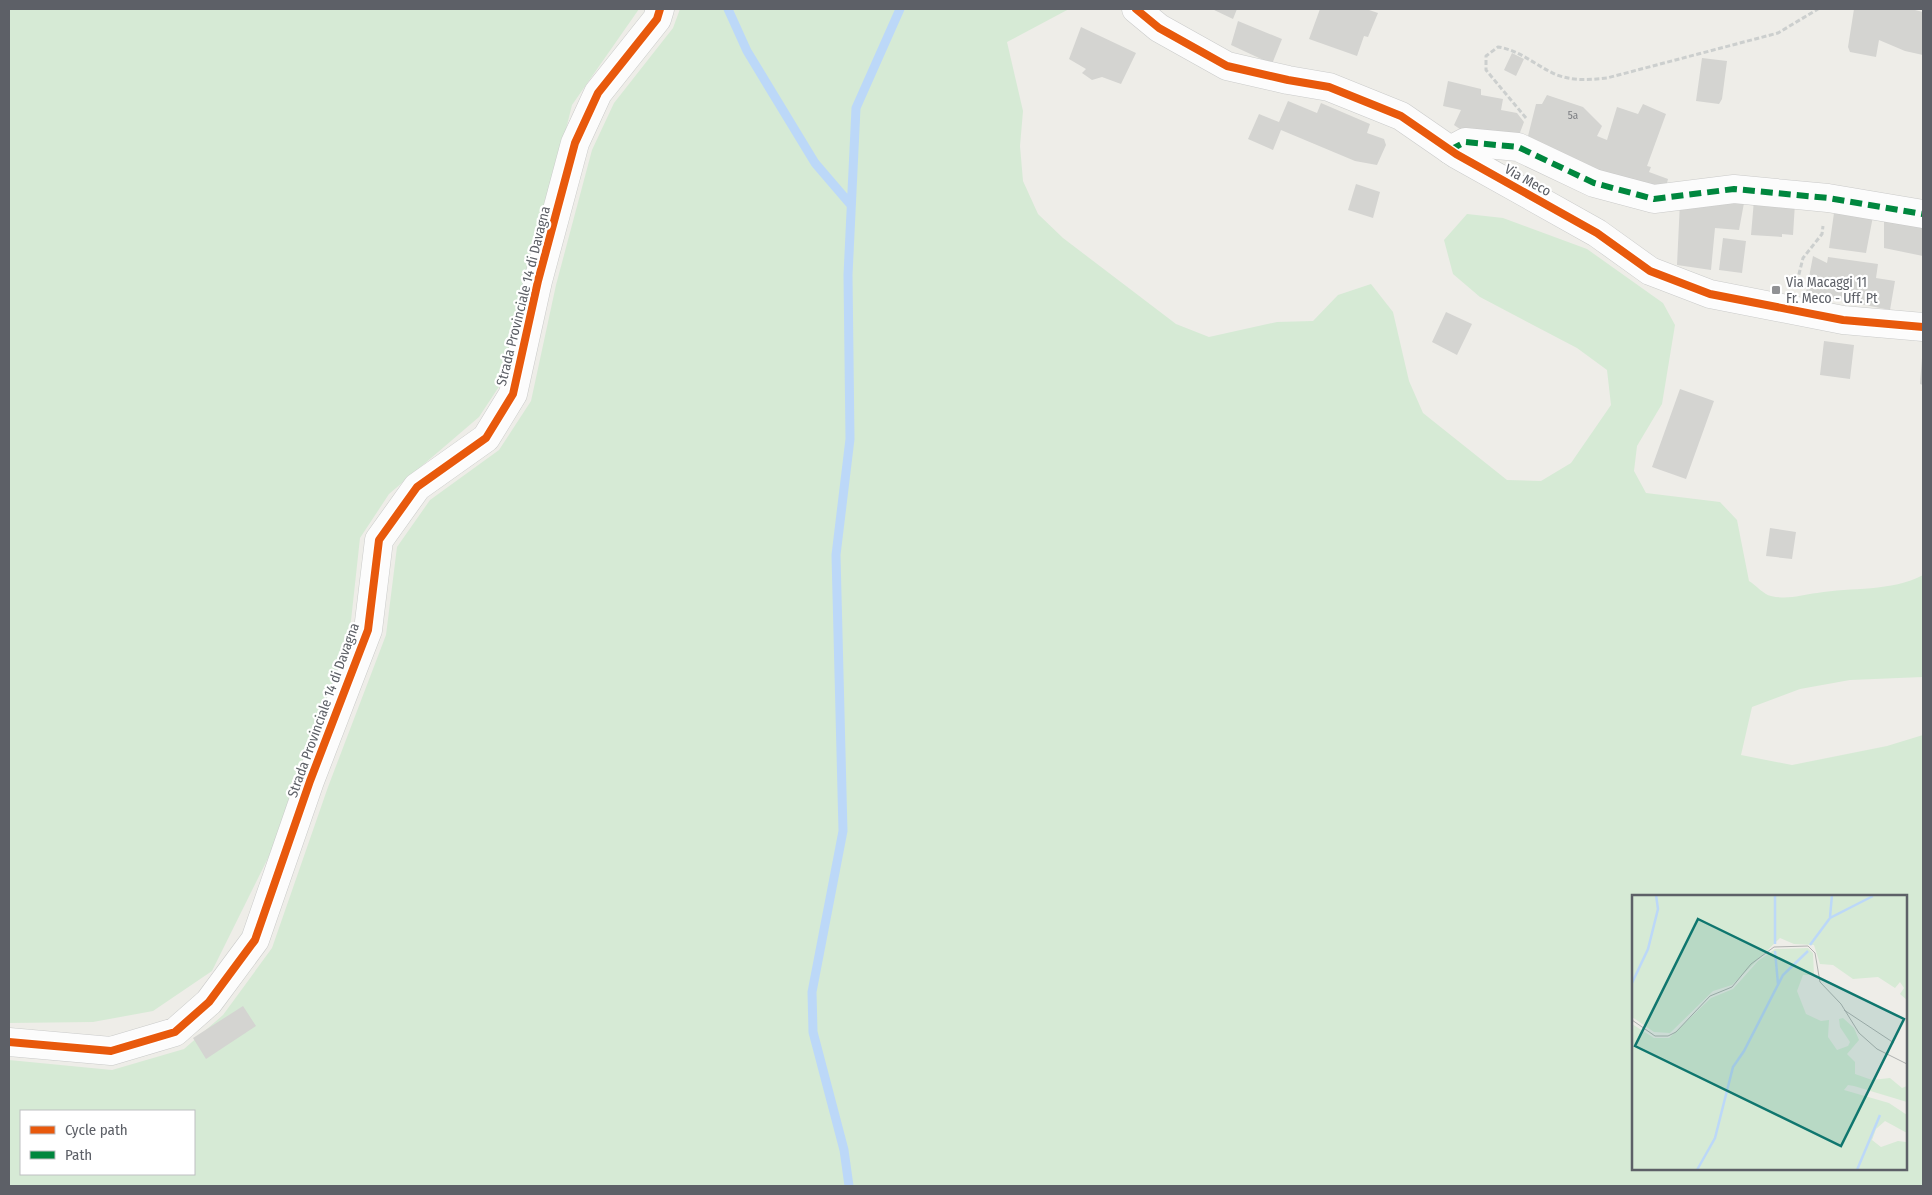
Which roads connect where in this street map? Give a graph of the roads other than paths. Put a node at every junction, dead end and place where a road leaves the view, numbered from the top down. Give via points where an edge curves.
1 (660, 9) edge
2 (1136, 9) edge
3 (1450, 150) junction
4 (1923, 214) edge
5 (1923, 327) edge
6 (9, 1042) edge

1 - 6 main road, Strada Provinciale 14 di Davagna via 656,19 598,93 575,144 538,281 513,394 486,438 417,487 379,540 368,630 310,781 255,940 209,1002 175,1032 110,1051
2 - 3 main road, Via Meco via 1159,28 1227,66 1329,87 1401,116
3 - 4 main road via 1465,142 1516,147 1594,183 1654,199 1734,189 1823,198
3 - 5 main road, Via Meco via 1598,233 1650,271 1710,294 1843,320

